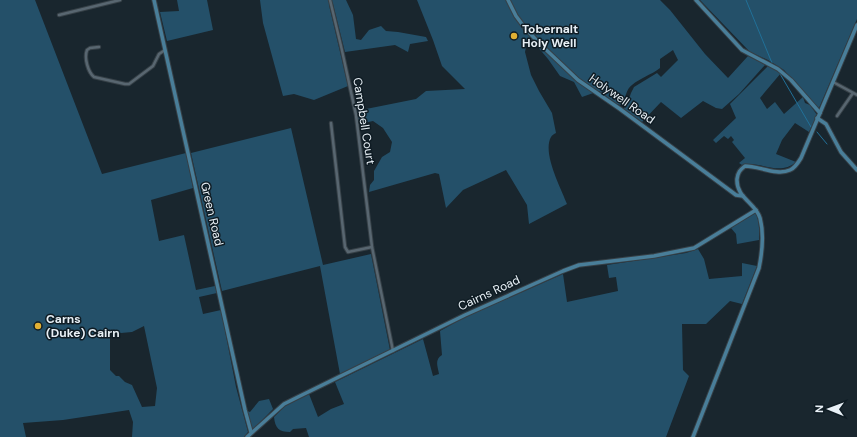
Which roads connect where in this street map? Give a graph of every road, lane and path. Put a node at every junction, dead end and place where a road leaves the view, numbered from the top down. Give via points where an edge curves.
1 (120, 0) edge
2 (154, 0) edge
3 (330, 0) edge
4 (508, 0) edge
5 (696, 0) edge
6 (59, 15) dead end
7 (857, 25) edge
8 (99, 47) dead end
9 (165, 50) junction
10 (833, 82) junction
11 (853, 93) junction
12 (857, 95) edge
13 (820, 113) junction
14 (837, 116) dead end
15 (817, 118) junction
16 (331, 123) dead end
17 (857, 170) edge
18 (742, 196) junction
19 (756, 210) junction
20 (372, 247) junction
21 (392, 351) junction
22 (251, 432) junction
23 (247, 437) edge
24 (693, 437) edge

1 - 6 street
2 - 9 street, Green Road
3 - 20 street, Campbell Court via 358,129
4 - 18 street, Holywell Road via 526,28 578,80 736,195
5 - 13 street via 742,50 778,69
7 - 10 street
8 - 9 street via 87,50 91,74 94,77 125,84 134,81 153,66 159,54
9 - 22 street, Green Road
10 - 11 street
10 - 13 street
11 - 12 street
11 - 14 street
13 - 15 street
15 - 17 street via 826,124 841,152
15 - 18 street via 801,158 791,170 783,172 750,166 740,169 737,181
16 - 20 street via 344,247 348,252
18 - 19 street, Holywell Road
19 - 21 street, Cairns Road via 694,248 654,256 579,265 471,312
19 - 24 street via 762,230 759,268
20 - 21 street, Campbell Court
21 - 22 street, Cairns Road via 284,404
22 - 23 street, Cairns Road

